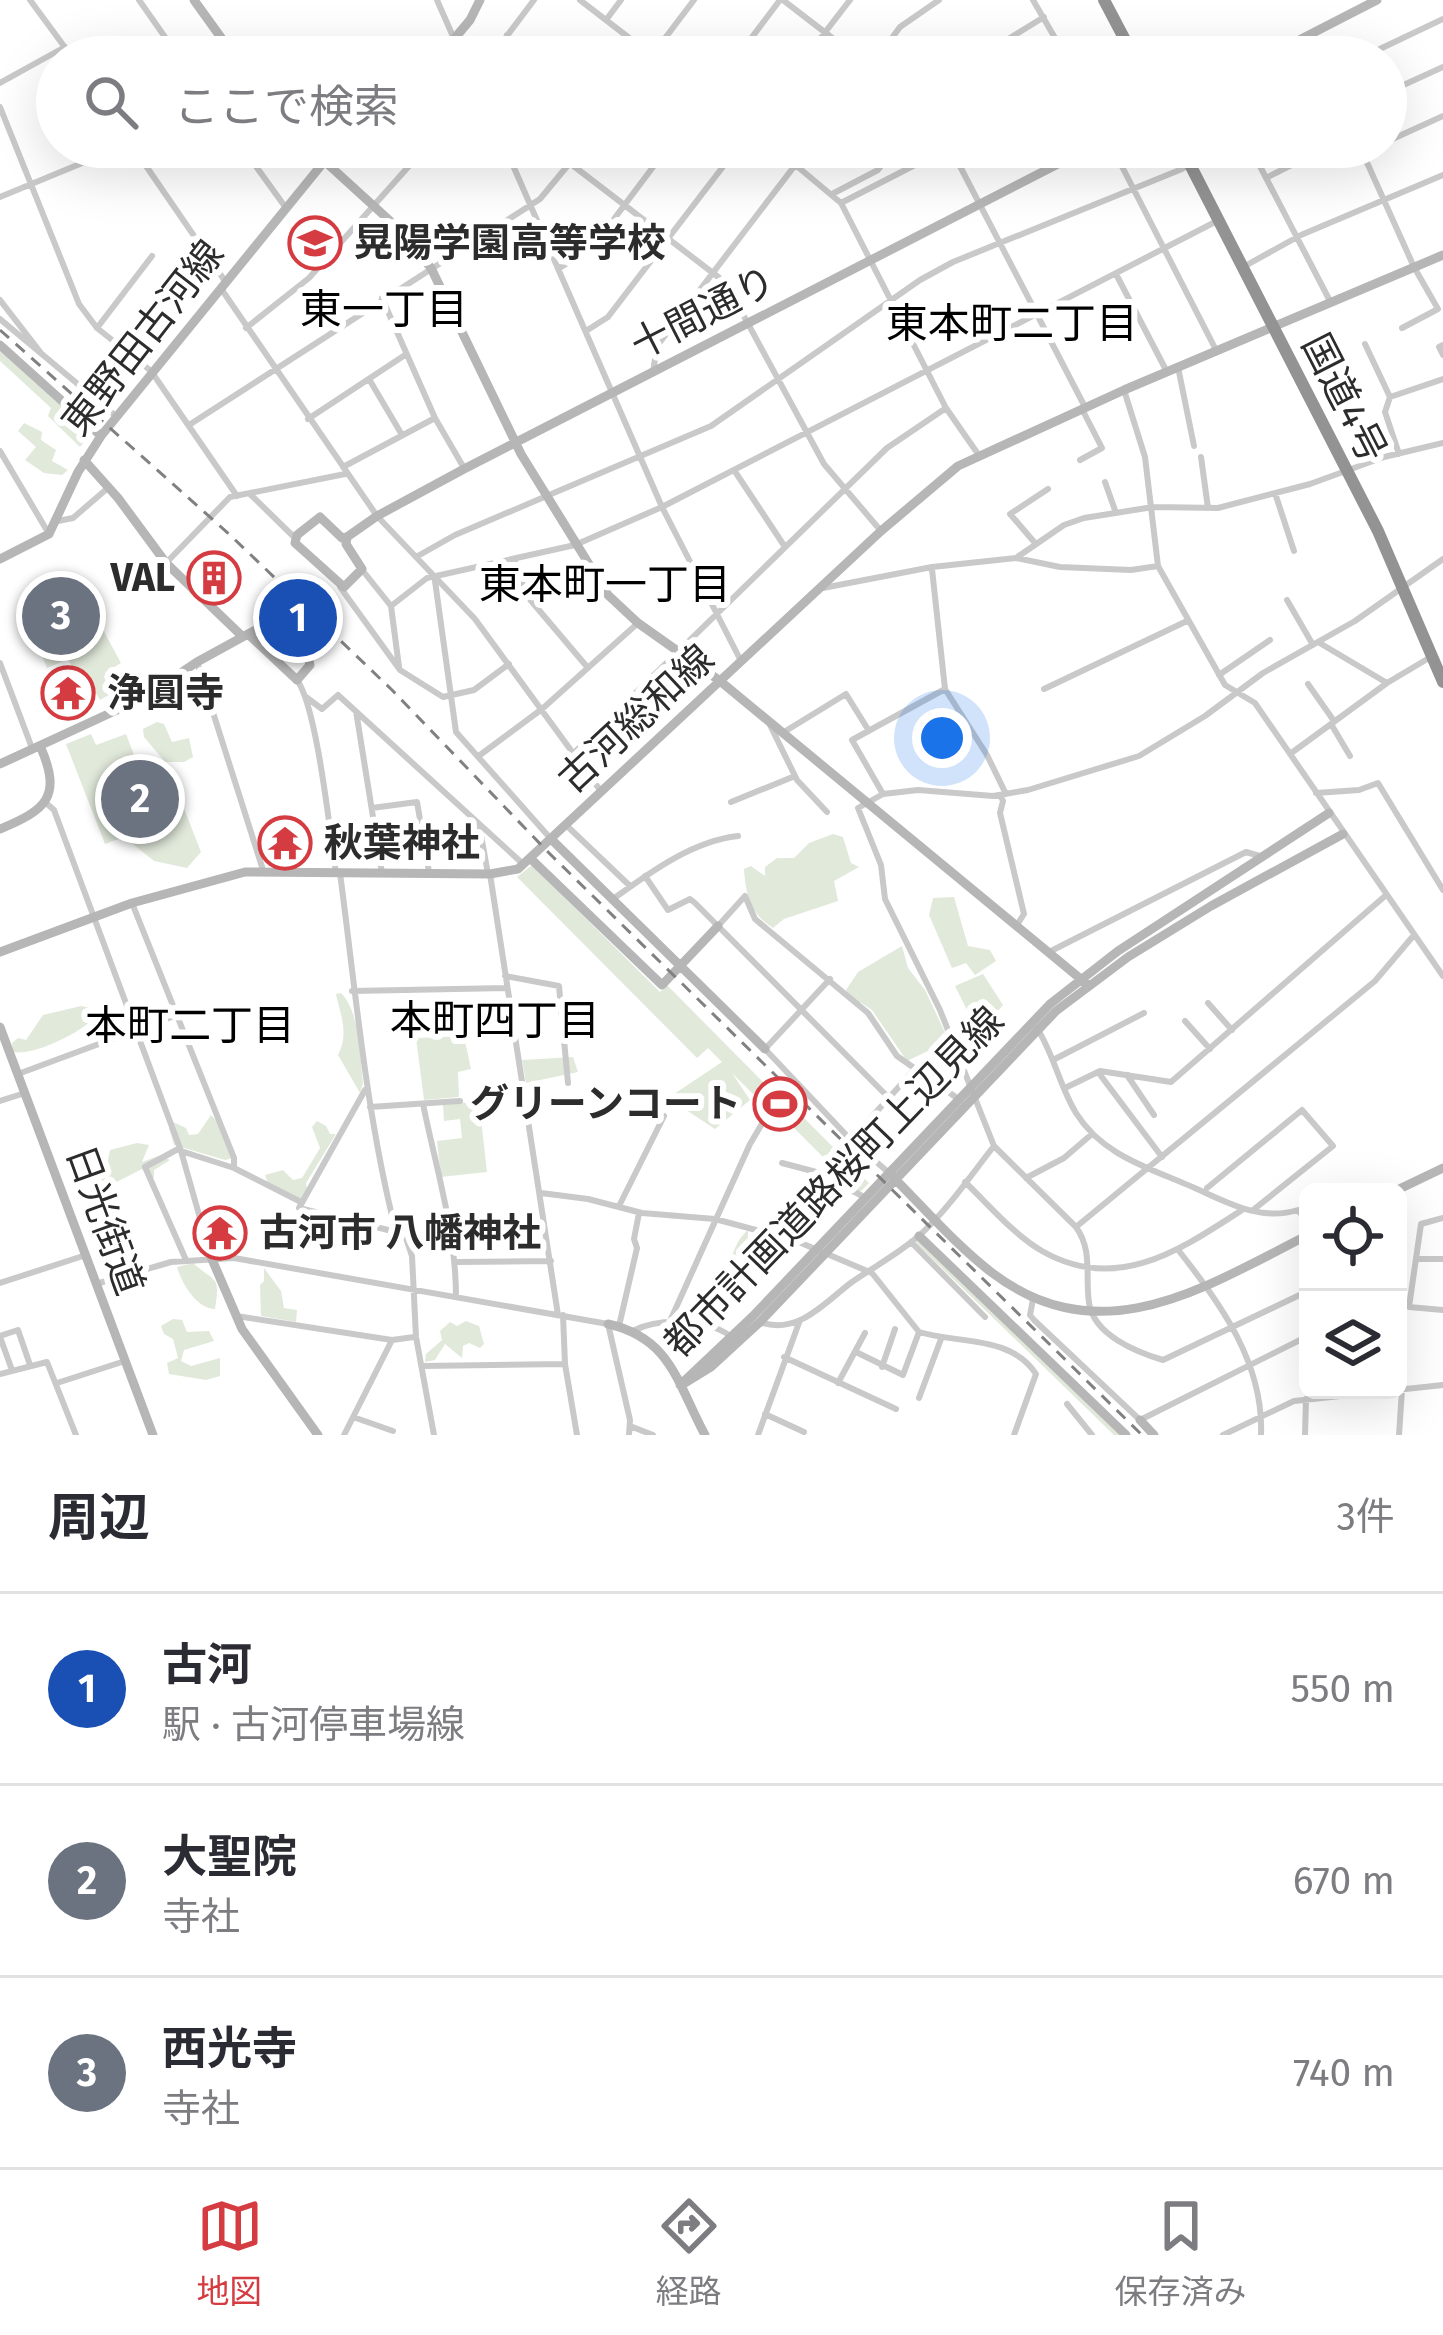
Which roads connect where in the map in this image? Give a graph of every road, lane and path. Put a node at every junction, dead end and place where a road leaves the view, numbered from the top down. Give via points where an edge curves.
1 (30, 0) edge
2 (139, 0) edge
3 (194, 0) edge
4 (437, 0) edge
5 (480, 0) edge
6 (534, 0) edge
7 (580, 0) edge
8 (622, 0) edge
9 (694, 0) edge
10 (782, 0) edge
11 (850, 0) edge
12 (939, 0) edge
13 (1033, 0) edge
14 (1104, 0) edge
15 (1377, 0) edge
16 (1361, 4) edge
17 (1044, 17) junction
18 (606, 20) junction
19 (1442, 22) edge
20 (825, 33) junction
21 (507, 35) edge
22 (57, 36) edge
23 (164, 36) edge
24 (220, 36) edge
25 (452, 36) edge
26 (457, 36) edge
27 (626, 36) edge
28 (667, 36) edge
29 (754, 36) edge
30 (823, 36) edge
31 (829, 36) edge
32 (893, 36) edge
33 (1013, 36) edge
34 (1054, 36) edge
35 (1123, 36) edge
36 (1306, 36) edge
37 (1407, 38) edge
38 (36, 63) edge
39 (1443, 67) edge
40 (0, 83) edge
41 (1407, 84) edge
42 (0, 106) edge
43 (1443, 116) edge
44 (1407, 132) edge
45 (69, 168) edge
46 (147, 168) edge
47 (257, 168) edge
48 (317, 168) edge
49 (331, 168) edge
50 (407, 168) edge
51 (514, 168) edge
52 (568, 168) edge
53 (576, 168) edge
54 (652, 168) edge
55 (721, 168) edge
56 (793, 168) edge
57 (801, 168) edge
58 (880, 168) edge
59 (909, 168) edge
60 (961, 168) edge
61 (1049, 168) edge
62 (1123, 168) edge
63 (1183, 168) edge
64 (1192, 168) edge
65 (1262, 168) edge
66 (1286, 168) edge
67 (1369, 168) edge
68 (1443, 175) edge
69 (1267, 178) junction
70 (30, 184) junction
71 (1134, 189) junction
72 (834, 193) junction
73 (0, 197) edge
74 (1384, 200) junction
75 (841, 203) junction
76 (625, 204) junction
77 (979, 204) junction
78 (374, 205) junction
79 (530, 205) junction
80 (286, 208) junction
81 (1219, 220) junction
82 (1298, 236) junction
83 (669, 237) junction
84 (999, 243) junction
85 (1165, 249) junction
86 (1443, 255) edge
87 (152, 256) dead end
88 (870, 260) junction
89 (1243, 267) junction
90 (1414, 267) junction
91 (431, 268) junction
92 (558, 269) junction
93 (714, 271) junction
94 (1116, 274) junction
95 (223, 284) junction
96 (382, 298) junction
97 (0, 300) edge
98 (891, 300) junction
99 (1331, 303) junction
100 (1036, 315) junction
101 (0, 319) edge
102 (749, 323) junction
103 (1274, 327) junction
104 (97, 328) junction
105 (246, 328) junction
106 (1402, 328) dead end
107 (586, 331) junction
108 (1365, 344) dead end
109 (0, 345) edge
110 (1443, 345) edge
111 (1216, 350) junction
112 (407, 354) junction
113 (1443, 355) edge
114 (42, 356) junction
115 (275, 368) junction
116 (1173, 369) junction
117 (151, 371) junction
118 (927, 371) junction
119 (653, 372) junction
120 (369, 379) junction
121 (1443, 379) edge
122 (780, 380) junction
123 (1124, 390) junction
124 (612, 394) junction
125 (1390, 397) junction
126 (946, 408) junction
127 (1083, 408) junction
128 (116, 416) junction
129 (435, 418) junction
130 (308, 419) junction
131 (189, 425) junction
132 (807, 433) junction
133 (402, 435) junction
134 (101, 436) junction
135 (515, 443) junction
136 (1443, 443) edge
137 (1193, 446) dead end
138 (0, 451) edge
139 (978, 454) junction
140 (1399, 454) junction
141 (640, 458) junction
142 (1201, 458) dead end
143 (84, 460) junction
144 (1080, 460) dead end
145 (464, 470) junction
146 (734, 470) junction
147 (343, 471) junction
148 (1348, 471) junction
149 (1105, 482) dead end
150 (109, 487) junction
151 (1048, 489) dead end
152 (844, 490) junction
153 (1275, 493) junction
154 (250, 494) junction
155 (237, 496) junction
156 (546, 497) junction
157 (662, 507) junction
158 (1153, 507) junction
159 (1208, 508) junction
160 (1116, 513) junction
161 (376, 516) junction
162 (56, 521) junction
163 (881, 531) junction
164 (49, 535) junction
165 (346, 537) junction
166 (295, 538) junction
167 (1036, 544) junction
168 (574, 545) junction
169 (785, 548) junction
170 (1294, 551) dead end
171 (416, 557) junction
172 (0, 559) edge
173 (514, 559) junction
174 (1016, 559) junction
175 (1443, 559) edge
176 (166, 563) junction
177 (1158, 566) junction
178 (932, 567) junction
179 (363, 571) junction
180 (434, 576) junction
181 (1404, 586) junction
182 (340, 587) junction
183 (819, 589) junction
184 (1287, 600) dead end
185 (391, 606) junction
186 (718, 614) junction
187 (1187, 622) junction
188 (638, 623) junction
189 (246, 636) junction
190 (1270, 640) dead end
191 (1315, 644) junction
192 (679, 652) junction
193 (1433, 656) junction
194 (741, 661) junction
195 (196, 662) junction
196 (0, 663) edge
197 (509, 664) junction
198 (588, 668) junction
199 (400, 670) junction
200 (1219, 675) junction
201 (297, 680) junction
202 (720, 682) junction
203 (1443, 682) edge
204 (1387, 683) junction
205 (1308, 684) dead end
206 (945, 689) junction
207 (1044, 689) dead end
208 (1235, 693) junction
209 (306, 697) junction
210 (452, 697) junction
211 (356, 709) junction
212 (542, 709) junction
213 (769, 722) junction
214 (1333, 723) junction
215 (869, 731) junction
216 (783, 733) junction
217 (37, 749) junction
218 (574, 753) junction
219 (1290, 754) junction
220 (480, 755) junction
221 (1350, 756) dead end
222 (0, 764) edge
223 (795, 776) junction
224 (602, 792) junction
225 (883, 794) junction
226 (1003, 794) junction
227 (1316, 794) junction
228 (45, 802) junction
229 (731, 802) dead end
230 (866, 802) junction
231 (372, 808) junction
232 (827, 812) dead end
233 (1329, 813) junction
234 (478, 821) junction
235 (566, 825) junction
236 (0, 829) edge
237 (1343, 834) junction
238 (738, 836) dead end
239 (551, 839) junction
240 (1260, 856) junction
241 (528, 862) junction
242 (263, 870) junction
243 (338, 873) junction
244 (382, 873) junction
245 (429, 874) junction
246 (489, 874) junction
247 (645, 876) junction
248 (631, 886) junction
249 (1443, 890) edge
250 (1385, 896) junction
251 (613, 899) junction
252 (132, 903) junction
253 (94, 916) junction
254 (718, 926) junction
255 (1017, 926) junction
256 (1414, 935) junction
257 (0, 952) edge
258 (1049, 952) junction
259 (681, 965) junction
260 (1439, 967) edge
261 (506, 976) junction
262 (1443, 976) edge
263 (830, 979) junction
264 (1084, 982) junction
265 (507, 988) junction
266 (352, 991) junction
267 (1208, 1003) dead end
268 (802, 1010) junction
269 (1144, 1013) dead end
270 (177, 1015) junction
271 (1185, 1021) dead end
272 (1034, 1024) junction
273 (0, 1027) edge
274 (136, 1030) junction
275 (1232, 1030) junction
276 (765, 1049) junction
277 (1210, 1049) junction
278 (1055, 1059) junction
279 (914, 1070) junction
280 (1098, 1072) junction
281 (18, 1074) junction
282 (1127, 1075) junction
283 (568, 1083) dead end
284 (367, 1086) junction
285 (1065, 1088) junction
286 (970, 1091) junction
287 (25, 1093) junction
288 (890, 1099) junction
289 (957, 1099) junction
290 (0, 1101) edge
291 (460, 1101) dead end
292 (423, 1104) junction
293 (370, 1107) junction
294 (772, 1107) dead end
295 (1154, 1115) dead end
296 (664, 1116) dead end
297 (1092, 1134) junction
298 (851, 1140) junction
299 (994, 1146) junction
300 (180, 1149) junction
301 (1162, 1157) junction
302 (782, 1163) dead end
303 (234, 1168) junction
304 (1443, 1168) edge
305 (1145, 1169) junction
306 (891, 1175) junction
307 (1026, 1178) junction
308 (965, 1182) junction
309 (1407, 1185) edge
310 (1207, 1188) dead end
311 (541, 1193) junction
312 (864, 1197) junction
313 (301, 1202) junction
314 (619, 1206) junction
315 (1242, 1210) junction
316 (639, 1211) junction
317 (1252, 1211) junction
318 (1299, 1211) edge
319 (1443, 1218) edge
320 (715, 1219) junction
321 (935, 1219) junction
322 (1076, 1227) junction
323 (396, 1232) junction
324 (915, 1239) junction
325 (1299, 1239) edge
326 (821, 1251) junction
327 (1179, 1252) junction
328 (86, 1255) junction
329 (211, 1257) junction
330 (1443, 1258) edge
331 (1416, 1259) junction
332 (186, 1260) junction
333 (551, 1261) junction
334 (456, 1262) junction
335 (1088, 1266) junction
336 (869, 1272) junction
337 (0, 1283) edge
338 (96, 1285) junction
339 (1205, 1286) junction
340 (415, 1290) junction
341 (1299, 1295) edge
342 (456, 1297) junction
343 (1034, 1297) junction
344 (1443, 1310) edge
345 (1091, 1311) junction
346 (561, 1315) junction
347 (236, 1316) junction
348 (985, 1317) dead end
349 (757, 1319) junction
350 (800, 1319) junction
351 (670, 1322) junction
352 (614, 1325) junction
353 (1234, 1327) junction
354 (895, 1329) dead end
355 (635, 1330) junction
356 (919, 1332) junction
357 (865, 1333) dead end
358 (0, 1336) edge
359 (416, 1337) junction
360 (735, 1339) junction
361 (941, 1339) junction
362 (392, 1340) junction
363 (1299, 1340) edge
364 (856, 1352) junction
365 (784, 1357) junction
366 (125, 1361) junction
367 (565, 1364) junction
368 (1249, 1364) junction
369 (30, 1365) junction
370 (422, 1366) junction
371 (882, 1367) junction
372 (12, 1370) junction
373 (0, 1374) edge
374 (57, 1383) junction
375 (838, 1383) junction
376 (680, 1385) junction
377 (1443, 1385) edge
378 (1407, 1389) edge
379 (919, 1398) dead end
380 (1306, 1399) joint
381 (1402, 1399) edge
382 (1067, 1404) dead end
383 (896, 1409) dead end
384 (765, 1414) junction
385 (1262, 1416) junction
386 (353, 1417) junction
387 (1140, 1420) junction
388 (630, 1430) edge
389 (393, 1431) dead end
390 (804, 1432) dead end
391 (76, 1435) edge
392 (153, 1435) edge
393 (318, 1435) edge
394 (344, 1435) edge
395 (434, 1435) edge
396 (577, 1435) edge
397 (652, 1435) edge
398 (705, 1435) edge
399 (758, 1435) edge
400 (1014, 1435) edge
401 (1092, 1435) edge
402 (1126, 1435) edge
403 (1154, 1435) edge
404 (1223, 1435) edge
405 (1262, 1435) edge
406 (1305, 1435) edge
407 (1400, 1435) edge

1 - 22 street
2 - 23 street
3 - 24 street
4 - 25 street
5 - 26 street
6 - 21 street
7 - 18 street
8 - 18 street
9 - 28 street
10 - 20 street
10 - 29 street
11 - 20 street
12 - 32 street
13 - 17 street
14 - 35 highway
15 - 16 street
16 - 36 street
17 - 33 street
17 - 34 street
18 - 27 street
19 - 37 street
20 - 30 street
20 - 31 street
38 - 40 street
39 - 41 street
42 - 70 street
43 - 44 street
45 - 70 street
46 - 95 street
47 - 80 street
48 - 80 street, 東野田古河線
49 - 78 street
50 - 78 street
51 - 79 street
52 - 79 street
53 - 76 street
54 - 76 street
55 - 83 street
56 - 93 street
57 - 72 street
58 - 72 street
59 - 75 street
60 - 77 street
61 - 77 street, 十間通り
62 - 71 street
63 - 71 street
64 - 81 highway, 国道4号
65 - 69 street
66 - 69 street
67 - 74 street
68 - 74 street
69 - 82 street
70 - 73 street
70 - 104 street via 79,304
71 - 84 street
71 - 85 street
72 - 75 street
74 - 82 street
74 - 90 street
75 - 88 street
76 - 83 street
76 - 92 street via 593,247
77 - 84 street
77 - 88 street, 十間通り
78 - 91 street
78 - 105 street via 309,278
79 - 91 street
79 - 92 street
80 - 95 street, 東野田古河線
81 - 85 street
81 - 89 highway, 国道4号
82 - 89 street
82 - 99 street
83 - 93 street
83 - 107 street via 608,316
84 - 98 street
84 - 100 street
85 - 94 street
85 - 111 street
86 - 90 street, 古河総和線
87 - 104 street
88 - 98 street
88 - 102 street, 十間通り
89 - 103 highway, 国道4号
90 - 99 street, 古河総和線
90 - 106 street via 1438,309
91 - 96 street
91 - 135 street
92 - 107 street
93 - 102 street
93 - 119 street via 657,346
94 - 100 street
94 - 116 street
95 - 105 street
95 - 117 street, 東野田古河線
96 - 112 street
96 - 115 street
97 - 114 street
98 - 118 street
98 - 122 street
99 - 103 street, 古河総和線
100 - 118 street
100 - 127 street
101 - 114 street
102 - 119 street, 十間通り
102 - 122 street
103 - 111 street, 古河総和線
103 - 148 highway, 国道4号
104 - 117 street
105 - 115 street
107 - 124 street
108 - 125 street
109 - 134 street
110 - 113 street
111 - 116 street, 古河総和線
112 - 120 street
112 - 129 street
114 - 128 street
115 - 130 street
115 - 131 street
116 - 123 street, 古河総和線
116 - 137 street
117 - 128 street, 東野田古河線
117 - 131 street
118 - 126 street
118 - 132 street
119 - 124 street, 十間通り
120 - 130 street
120 - 133 street
121 - 125 street
122 - 132 street
122 - 141 street via 712,426
123 - 127 street, 古河総和線
123 - 158 street
124 - 135 street, 十間通り
124 - 141 street
125 - 140 street via 1385,412
126 - 139 street
126 - 152 street via 900,436
127 - 139 street, 古河総和線
127 - 144 street via 1102,448
128 - 134 street, 東野田古河線
129 - 133 street
129 - 145 street
130 - 147 street
131 - 155 street
132 - 146 street
132 - 152 street
133 - 147 street
134 - 143 street, 東野田古河線
135 - 145 street, 十間通り
135 - 156 street
136 - 140 street
138 - 164 street
139 - 163 street, 古河総和線
140 - 148 street
141 - 156 street
141 - 157 street
142 - 159 street
143 - 150 street
143 - 162 street, 東野田古河線
145 - 161 street, 十間通り
146 - 157 street
146 - 169 street
147 - 154 street
147 - 161 street
148 - 153 street
148 - 181 highway, 国道4号
149 - 160 street
150 - 162 street via 73,518
150 - 176 street
151 - 167 street via 1010,514
152 - 163 street
152 - 169 street
153 - 159 street
153 - 170 street
154 - 155 street
154 - 166 street
155 - 176 street
156 - 168 street
156 - 171 street
157 - 168 street
157 - 186 street
158 - 159 street
158 - 160 street
158 - 177 street
160 - 167 street via 1064,525
161 - 165 street, 十間通り
161 - 171 street
162 - 164 street, 東野田古河線
163 - 183 street, 古河総和線
164 - 172 street
165 - 166 street via 320,517
165 - 179 street
166 - 182 street
167 - 174 street
168 - 173 street
168 - 188 street
169 - 186 street
171 - 180 street
173 - 180 street
173 - 198 street via 527,596
174 - 177 street
174 - 178 street
175 - 181 street
176 - 189 street
177 - 187 street
178 - 183 street
178 - 206 street
179 - 182 street
179 - 185 street
180 - 185 street
180 - 197 street
180 - 210 street
181 - 191 street
181 - 193 highway, 国道4号
182 - 199 street
183 - 194 street, 古河総和線
184 - 191 street
185 - 199 street
186 - 192 street
186 - 194 street
187 - 200 street
187 - 207 street
188 - 192 street
188 - 198 street
189 - 195 street
189 - 201 street
189 - 201 street via 268,623 278,627 310,660
190 - 200 street
191 - 204 street
191 - 208 street
192 - 202 street
192 - 218 street
193 - 203 highway, 国道4号
193 - 204 street
194 - 202 street, 古河総和線
195 - 217 street via 145,697
195 - 242 street
196 - 217 street
197 - 210 street
197 - 212 street
198 - 212 street
199 - 210 street
200 - 208 street
201 - 209 street
202 - 213 street
202 - 224 street, 古河総和線
204 - 214 street
205 - 214 street
206 - 215 street
206 - 226 street
208 - 219 street via 1255,704
208 - 226 street via 1139,756
209 - 211 street via 322,709 338,695
209 - 243 street
210 - 220 street via 456,732
211 - 231 street
211 - 234 street
212 - 218 street
212 - 220 street
213 - 216 street
213 - 223 street
214 - 219 street
214 - 221 street
215 - 216 street via 847,694
215 - 225 street via 852,740
216 - 230 street
217 - 222 street
217 - 228 street via 52,783
218 - 224 street
219 - 227 street
220 - 239 street
223 - 229 street
223 - 232 street
224 - 235 street, 古河総和線
225 - 226 street
225 - 230 street
226 - 255 street via 1000,813 1024,914
227 - 233 street
227 - 249 street via 1378,783
228 - 236 street
228 - 253 street
230 - 255 street
230 - 286 street via 858,815 881,865 881,889
231 - 244 street
231 - 245 street via 417,802
233 - 237 street
233 - 240 street, 都市計画道路桜町上辺見線
234 - 241 street
234 - 246 street
235 - 239 street, 古河総和線
235 - 248 street
237 - 250 street
237 - 264 street, 都市計画道路桜町上辺見線
238 - 247 street
239 - 241 street, 古河総和線
239 - 251 street
240 - 258 street via 1246,852
240 - 264 street, 都市計画道路桜町上辺見線
241 - 246 street
241 - 259 street via 662,986
242 - 243 street
242 - 252 street
243 - 244 street
243 - 266 street
244 - 245 street
245 - 246 street
246 - 261 street
247 - 248 street
247 - 254 street via 668,910 690,899
248 - 251 street
250 - 256 street
250 - 275 street
251 - 259 street
252 - 253 street
252 - 270 street
253 - 257 street
253 - 274 street
254 - 259 street
254 - 263 street via 745,896 755,919
254 - 268 street
255 - 258 street
256 - 260 street
256 - 301 street via 1375,980
258 - 264 street
259 - 276 street
260 - 262 street
261 - 265 street
261 - 283 street via 559,986
263 - 268 street
263 - 279 street
264 - 272 street, 都市計画道路桜町上辺見線
265 - 266 street
265 - 311 street
266 - 284 street
267 - 275 street
268 - 276 street
268 - 288 street
269 - 278 street
270 - 274 street
270 - 303 street
271 - 277 street
272 - 278 street
272 - 286 street, 都市計画道路桜町上辺見線
273 - 281 street, 日光街道
274 - 281 street
274 - 300 street
275 - 277 street
276 - 298 street
277 - 282 street via 1171,1082
278 - 285 street
279 - 288 street
279 - 289 street
280 - 282 street
280 - 285 street
280 - 301 street
281 - 287 street, 日光街道
282 - 295 street
284 - 293 street
284 - 313 street
285 - 297 street
286 - 289 street, 都市計画道路桜町上辺見線
286 - 299 street
286 - 306 street, 都市計画道路桜町上辺見線
287 - 290 street
287 - 328 street, 日光街道
288 - 298 street
289 - 306 street, 都市計画道路桜町上辺見線
291 - 292 street
292 - 293 street
292 - 334 street
293 - 323 street
294 - 320 street
296 - 314 street
297 - 305 street
297 - 307 street
298 - 306 street
299 - 307 street
299 - 308 street
300 - 303 street
300 - 329 street
300 - 332 street via 145,1167
301 - 305 street
302 - 312 street
303 - 313 street
304 - 309 street
305 - 315 street
305 - 322 street
306 - 312 street, 都市計画道路桜町上辺見線
306 - 321 street
306 - 326 street, 都市計画道路桜町上辺見線
307 - 322 street
308 - 321 street
308 - 335 street via 1042,1251
310 - 317 street via 1302,1110 1333,1146
311 - 314 street
311 - 333 street
312 - 326 street, 都市計画道路桜町上辺見線
313 - 323 street via 314,1213
314 - 316 street
315 - 317 street
315 - 327 street
316 - 320 street
316 - 352 street
317 - 318 street
319 - 331 street via 1421,1224
320 - 326 street
320 - 351 street
321 - 324 street
321 - 343 street via 993,1273
322 - 335 street
323 - 340 street via 404,1232 412,1256
324 - 336 street
324 - 348 street
324 - 402 street
325 - 339 street
326 - 336 street
326 - 349 street, 都市計画道路桜町上辺見線
327 - 335 street
327 - 339 street
328 - 337 street
328 - 338 street, 日光街道
329 - 332 street
329 - 340 street
329 - 347 street
330 - 331 street
331 - 344 street via 1409,1306
332 - 338 street
333 - 334 street
333 - 346 street
334 - 342 street
335 - 345 street
336 - 350 street via 824,1310
336 - 356 street
338 - 366 street, 日光街道
339 - 345 street via 1148,1308
339 - 353 street
340 - 342 street
340 - 359 street
341 - 353 street
342 - 346 street
343 - 345 street
343 - 387 street via 1030,1315
345 - 353 street via 1128,1349 1163,1360
346 - 352 street
346 - 367 street
347 - 362 street
347 - 393 street
349 - 350 street
349 - 360 street, 都市計画道路桜町上辺見線
350 - 365 street
351 - 355 street
351 - 360 street
352 - 355 street
352 - 388 street
353 - 368 street
354 - 371 street
355 - 376 street
356 - 361 street
356 - 371 street via 903,1375
357 - 364 street
358 - 369 street via 18,1330
358 - 372 street
359 - 362 street
359 - 370 street
360 - 376 street, 都市計画道路桜町上辺見線
361 - 379 street
361 - 400 street via 994,1345 1031,1366 1036,1374
362 - 386 street
363 - 368 street
364 - 371 street
364 - 375 street
365 - 375 street
365 - 384 street
366 - 374 street
366 - 392 street, 日光街道
367 - 370 street
367 - 396 street
368 - 385 street
368 - 387 street
369 - 372 street
369 - 374 street via 47,1362
370 - 395 street
372 - 373 street
374 - 391 street
375 - 383 street
376 - 398 street
377 - 378 street
380 - 385 street
380 - 406 street
381 - 407 street
382 - 401 street
384 - 390 street
384 - 399 street
385 - 404 street
385 - 405 street
386 - 389 street
386 - 394 street
387 - 403 street
388 - 397 street

